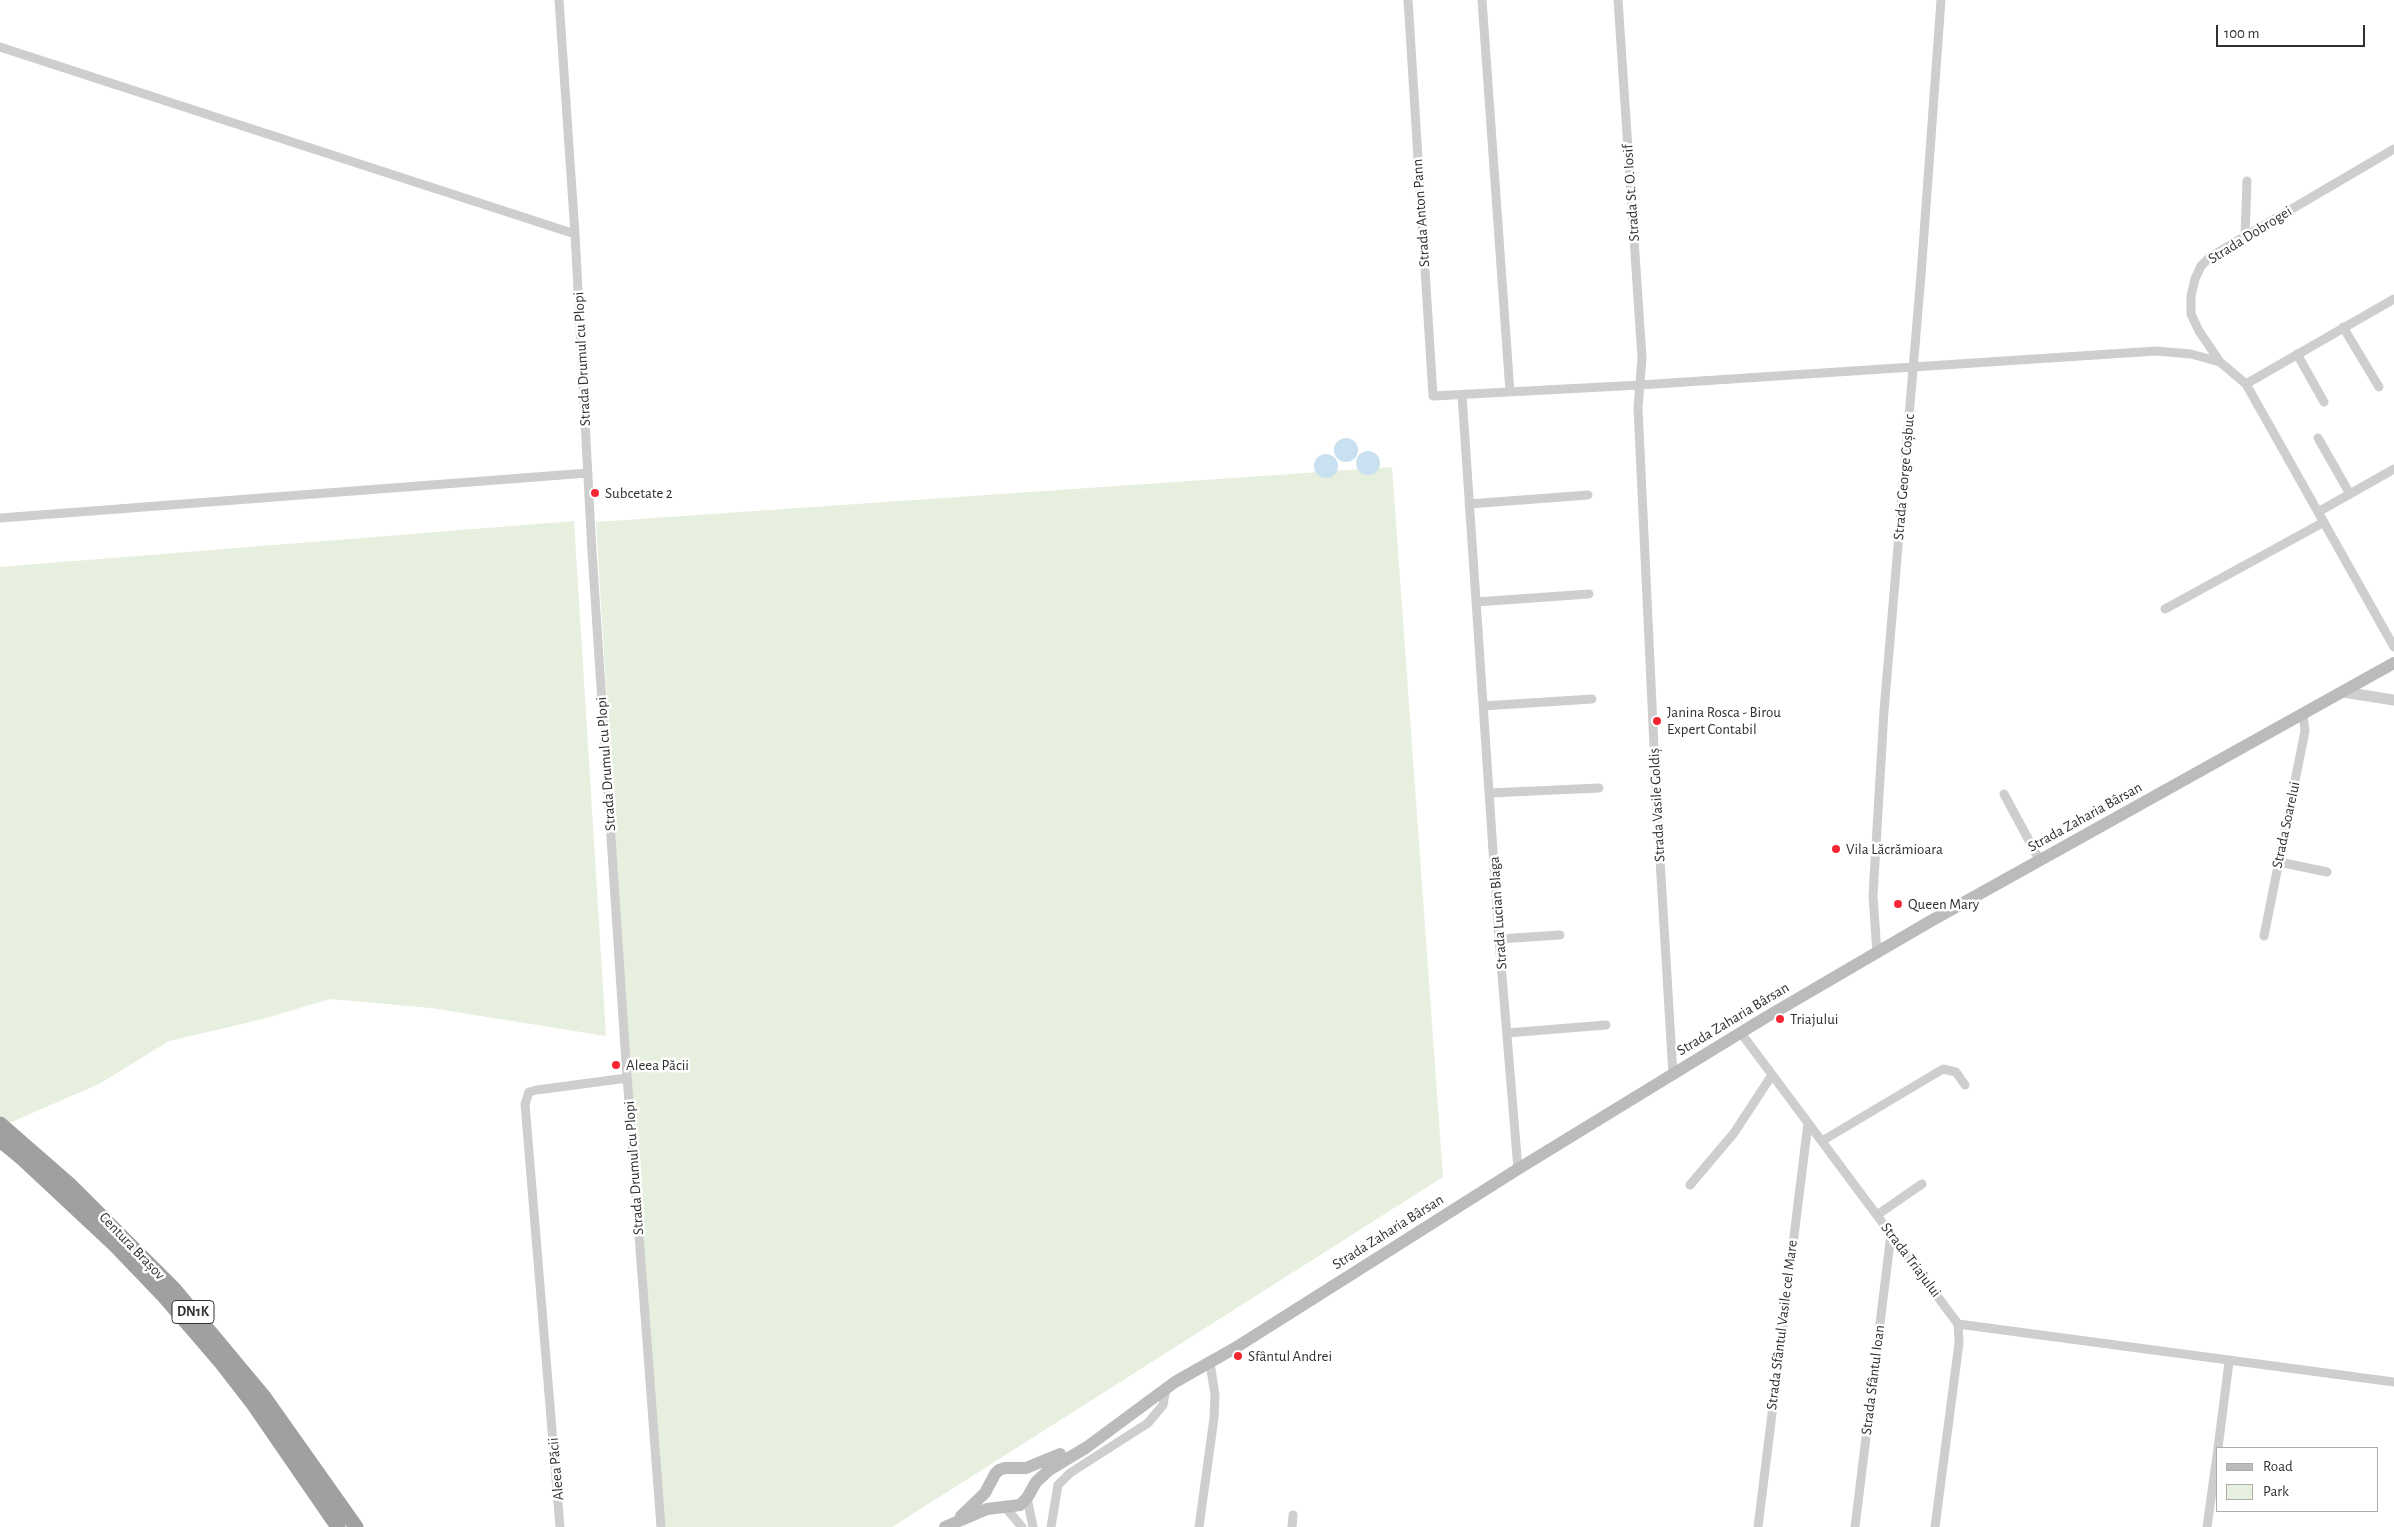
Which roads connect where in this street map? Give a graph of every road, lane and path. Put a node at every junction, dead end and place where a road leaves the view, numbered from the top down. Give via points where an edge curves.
1 (559, 0) edge
2 (1408, 0) edge
3 (1482, 0) edge
4 (1618, 0) edge
5 (1942, 0) edge
6 (0, 47) edge
7 (2394, 149) edge
8 (2247, 181) dead end
9 (575, 234) junction
10 (2245, 235) junction
11 (2394, 299) edge
12 (2344, 327) junction
13 (2297, 354) junction
14 (2220, 362) junction
15 (1914, 368) junction
16 (2246, 384) junction
17 (1640, 385) junction
18 (2379, 387) dead end
19 (1510, 392) junction
20 (1462, 395) junction
21 (2324, 402) dead end
22 (2318, 438) dead end
23 (2394, 469) edge
24 (588, 474) junction
25 (2350, 494) junction
26 (1588, 495) dead end
27 (1469, 504) junction
28 (2318, 512) junction
29 (0, 518) edge
30 (2324, 522) junction
31 (1589, 594) dead end
32 (1476, 602) junction
33 (2165, 609) dead end
34 (2394, 647) edge
35 (2394, 663) edge
36 (2343, 692) junction
37 (1592, 699) dead end
38 (2394, 700) edge
39 (1483, 706) junction
40 (2303, 714) junction
41 (1599, 788) dead end
42 (1490, 793) junction
43 (2004, 794) dead end
44 (2040, 861) junction
45 (2279, 862) junction
46 (2327, 872) dead end
47 (1560, 934) dead end
48 (2264, 936) dead end
49 (1499, 939) junction
50 (1877, 953) junction
51 (1606, 1025) dead end
52 (1507, 1033) junction
53 (1741, 1033) junction
54 (1673, 1075) junction
55 (1772, 1075) junction
56 (627, 1078) junction
57 (1965, 1086) dead end
58 (1808, 1123) junction
59 (0, 1124) edge
60 (0, 1140) edge
61 (1822, 1141) junction
62 (1518, 1169) junction
63 (1922, 1184) dead end
64 (1690, 1185) dead end
65 (1877, 1215) junction
66 (1891, 1234) junction
67 (1958, 1324) junction
68 (2230, 1362) junction
69 (1210, 1363) junction
70 (2394, 1382) edge
71 (1166, 1389) junction
72 (1106, 1432) junction
73 (2218, 1447) edge
74 (2216, 1462) edge
75 (1018, 1469) junction
76 (990, 1486) junction
77 (1029, 1494) junction
78 (1004, 1506) junction
79 (1293, 1515) dead end
80 (949, 1525) edge
81 (338, 1527) edge
82 (356, 1527) edge
83 (560, 1527) edge
84 (661, 1527) edge
85 (1022, 1527) edge
86 (1033, 1527) edge
87 (1051, 1527) edge
88 (1199, 1527) edge
89 (1292, 1527) edge
90 (1758, 1527) edge
91 (1855, 1527) edge
92 (1935, 1527) edge
93 (2207, 1527) edge

1 - 9 street, Strada Drumul cu Plopi
2 - 20 street, Strada Anton Pann via 1433,396
3 - 19 street
4 - 17 street, Strada St. O. Iosif via 1642,349
5 - 15 street, Strada George Coșbuc
6 - 9 street
7 - 10 street, Strada Dobrogei
8 - 10 street
9 - 24 street, Strada Drumul cu Plopi
10 - 14 street, Strada Dobrogei via 2201,266 2191,296 2191,314
11 - 12 street
12 - 13 street
12 - 18 street
13 - 16 street
13 - 21 street
14 - 15 street via 2191,354 2156,351
14 - 16 street, Strada Dobrogei
15 - 17 street
15 - 50 street, Strada George Coșbuc via 1882,740 1873,896
16 - 28 street, Strada Dobrogei
17 - 19 street
17 - 54 street, Strada Vasile Goldiș via 1638,408
19 - 20 street
20 - 27 street, Strada Lucian Blaga
22 - 25 street
23 - 25 street
24 - 29 street
24 - 56 street, Strada Drumul cu Plopi
25 - 28 street
26 - 27 street
27 - 32 street, Strada Lucian Blaga
28 - 30 street, Strada Dobrogei
30 - 33 street
30 - 34 street, Strada Dobrogei
31 - 32 street
32 - 39 street, Strada Lucian Blaga
35 - 36 main road, Strada Zaharia Bârsan
36 - 38 street
36 - 40 main road, Strada Zaharia Bârsan
37 - 39 street
39 - 42 street, Strada Lucian Blaga
40 - 44 main road, Strada Zaharia Bârsan
40 - 45 street, Strada Soarelui via 2305,731
41 - 42 street
42 - 49 street, Strada Lucian Blaga
43 - 44 street
44 - 50 main road, Strada Zaharia Bârsan
45 - 46 street
45 - 48 street, Strada Soarelui
47 - 49 street
49 - 52 street, Strada Lucian Blaga
50 - 53 main road, Strada Zaharia Bârsan
51 - 52 street
52 - 62 street, Strada Lucian Blaga
53 - 54 main road, Strada Zaharia Bârsan
53 - 55 street, Strada Triajului
54 - 62 main road, Strada Zaharia Bârsan
55 - 58 street, Strada Triajului
55 - 64 street via 1734,1133
56 - 83 street, Aleea Păcii via 537,1090 530,1092 525,1104
56 - 84 street, Strada Drumul cu Plopi
57 - 61 street via 1956,1072 1943,1069
58 - 61 street, Strada Triajului
58 - 90 street, Strada Sfântul Vasile cel Mare
59 - 82 highway, Centura Brașov / DN1K via 72,1186 174,1289 264,1397
60 - 81 highway, Centura Brașov / DN1K via 88,1220 164,1296 254,1405
61 - 65 street, Strada Triajului
62 - 69 main road, Strada Zaharia Bârsan
63 - 65 street
65 - 66 street, Strada Triajului
66 - 67 street, Strada Triajului
66 - 91 street, Strada Sfântul Ioan
67 - 68 street
67 - 92 street via 1959,1343
68 - 70 street
68 - 73 street
69 - 71 main road, Strada Zaharia Bârsan
69 - 88 street via 1214,1410
71 - 72 main road, Strada Zaharia Bârsan
71 - 87 street via 1163,1405 1148,1423 1070,1473 1058,1485
72 - 75 main road via 1048,1461
72 - 77 main road via 1049,1470
74 - 93 street
75 - 76 main road via 1000,1470
75 - 77 main road via 1026,1475
76 - 78 main road via 992,1496
76 - 80 main road
77 - 78 main road via 1016,1506
77 - 86 street
78 - 80 main road
78 - 85 street
79 - 89 street

